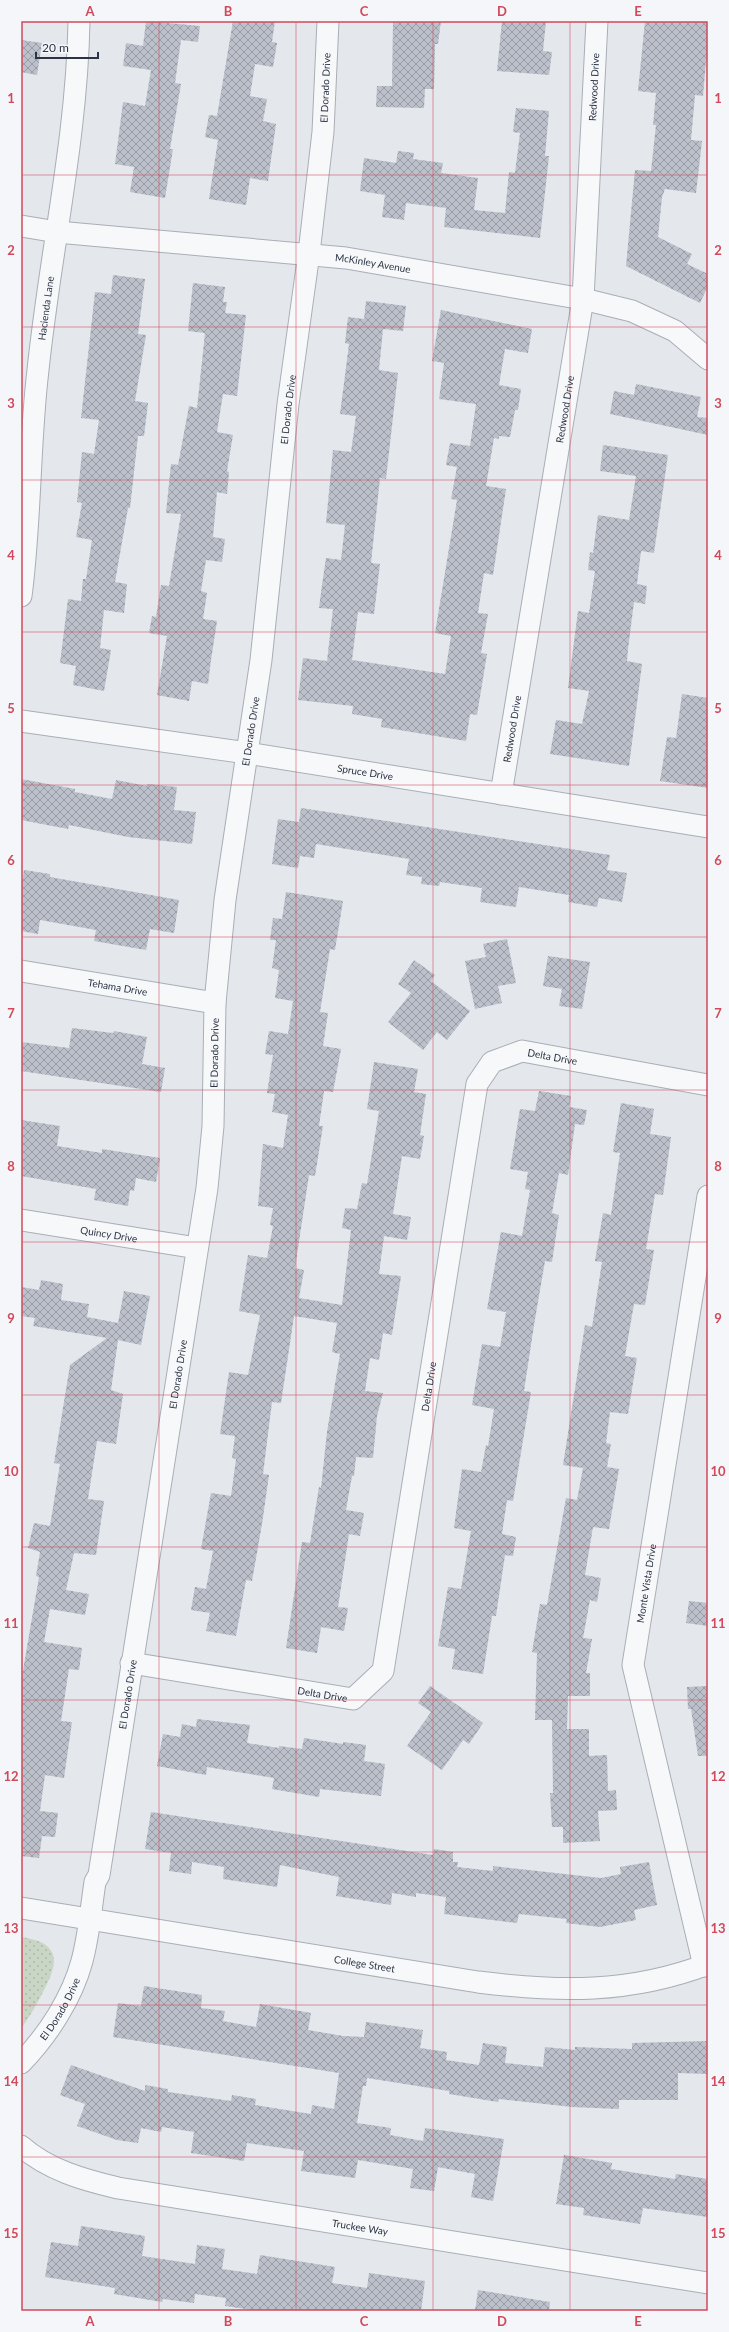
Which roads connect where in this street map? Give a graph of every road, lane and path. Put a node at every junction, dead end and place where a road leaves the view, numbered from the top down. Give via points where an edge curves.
1 (79, 21) edge
2 (328, 21) edge
3 (597, 21) edge
4 (21, 226) edge
5 (58, 232) junction
6 (309, 253) junction
7 (583, 299) junction
8 (708, 359) edge
9 (26, 476) edge
10 (21, 596) edge
11 (21, 720) edge
12 (247, 753) junction
13 (502, 794) junction
14 (708, 827) edge
15 (21, 971) edge
16 (215, 1003) junction
17 (708, 1085) edge
18 (708, 1196) edge
19 (21, 1220) edge
20 (197, 1248) junction
21 (131, 1663) junction
22 (21, 1908) edge
23 (89, 1919) junction
24 (706, 1965) edge
25 (21, 2063) edge
26 (21, 2146) edge
27 (708, 2282) edge

1 - 5 street, Hacienda Lane via 79,61 73,130
2 - 6 street, El Dorado Drive via 322,132
3 - 7 street, Redwood Drive
4 - 5 street, McKinley Avenue
5 - 6 street, McKinley Avenue
5 - 9 street, Hacienda Lane
6 - 7 street, McKinley Avenue
6 - 12 street, El Dorado Drive via 288,404 261,660
7 - 8 street, McKinley Avenue via 632,311 675,331
7 - 13 street, Redwood Drive
9 - 10 street, Hacienda Lane via 27,548
11 - 12 street, Spruce Drive
12 - 13 street, Spruce Drive
12 - 16 street, El Dorado Drive via 225,900
13 - 14 street, Spruce Drive
15 - 16 street, Tehama Drive
16 - 20 street, El Dorado Drive via 213,1126 207,1188
17 - 21 street, Delta Drive via 522,1051 492,1062 477,1084 383,1671 354,1699
18 - 24 street, Monte Vista Drive via 633,1664
19 - 20 street, Quincy Drive
20 - 21 street, El Dorado Drive
21 - 23 street, El Dorado Drive via 99,1875 95,1882
22 - 23 street, College Street
23 - 24 street, College Street via 529,1988 574,1990 615,1987
23 - 25 street, El Dorado Drive via 82,1961 67,1999
26 - 27 street, Truckee Way via 70,2175 118,2188

